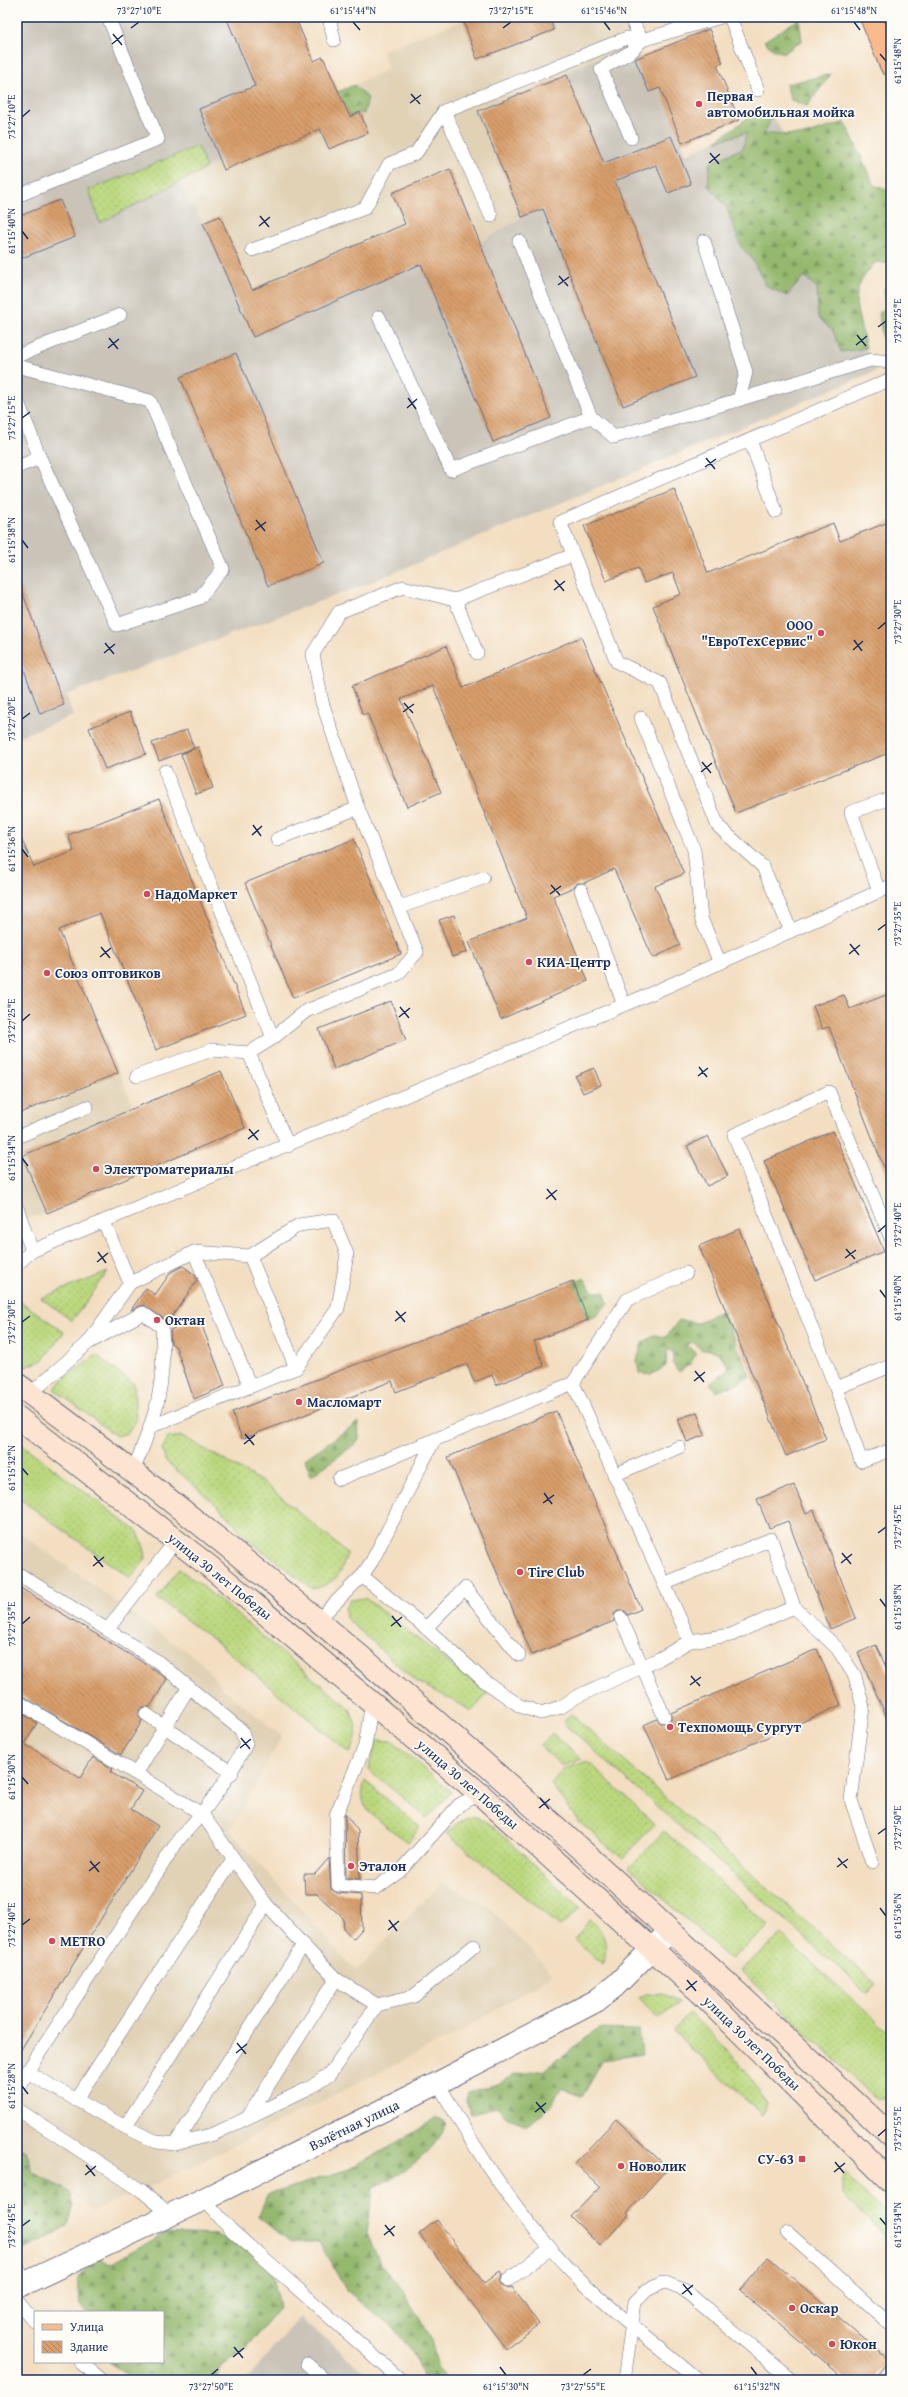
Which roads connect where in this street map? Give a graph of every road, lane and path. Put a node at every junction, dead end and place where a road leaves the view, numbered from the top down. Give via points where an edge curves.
1 (108, 17) edge
2 (329, 17) edge
3 (630, 17) edge
4 (721, 17) edge
5 (730, 17) edge
6 (871, 17) edge
7 (334, 40) dead end
8 (642, 40) junction
9 (891, 66) edge
10 (758, 90) dead end
11 (444, 111) junction
12 (630, 138) dead end
13 (17, 196) edge
14 (491, 216) dead end
15 (519, 241) dead end
16 (704, 241) dead end
17 (252, 250) dead end
18 (120, 316) dead end
19 (379, 317) dead end
20 (17, 356) edge
21 (891, 362) edge
22 (17, 366) edge
23 (891, 379) edge
24 (17, 400) edge
25 (739, 400) junction
26 (591, 417) junction
27 (750, 440) junction
28 (40, 458) junction
29 (17, 467) edge
30 (776, 512) dead end
31 (573, 555) junction
32 (455, 600) junction
33 (477, 653) dead end
34 (641, 718) dead end
35 (165, 771) dead end
36 (891, 798) edge
37 (358, 808) junction
38 (277, 839) dead end
39 (483, 878) dead end
40 (885, 889) edge
41 (581, 890) dead end
42 (400, 907) junction
43 (791, 931) junction
44 (720, 963) junction
45 (624, 1005) junction
46 (273, 1038) junction
47 (249, 1053) junction
48 (137, 1076) dead end
49 (87, 1107) dead end
50 (17, 1137) edge
51 (288, 1146) junction
52 (17, 1208) edge
53 (104, 1222) junction
54 (891, 1238) edge
55 (32, 1251) junction
56 (194, 1252) junction
57 (250, 1256) junction
58 (17, 1264) edge
59 (686, 1273) dead end
60 (130, 1283) junction
61 (88, 1342) junction
62 (891, 1366) edge
63 (296, 1368) junction
64 (573, 1383) junction
65 (250, 1386) junction
66 (836, 1388) junction
67 (24, 1389) edge
68 (17, 1417) edge
69 (152, 1426) junction
70 (434, 1440) junction
71 (679, 1447) dead end
72 (891, 1450) edge
73 (133, 1471) junction
74 (614, 1475) junction
75 (340, 1480) dead end
76 (176, 1540) junction
77 (17, 1573) edge
78 (362, 1576) junction
79 (664, 1584) junction
80 (794, 1607) junction
81 (621, 1618) dead end
82 (317, 1621) junction
83 (426, 1628) junction
84 (108, 1629) junction
85 (690, 1641) junction
86 (519, 1654) dead end
87 (642, 1666) junction
88 (189, 1687) junction
89 (17, 1701) edge
90 (372, 1702) junction
91 (146, 1714) dead end
92 (664, 1716) dead end
93 (166, 1727) junction
94 (137, 1772) junction
95 (232, 1772) junction
96 (480, 1794) junction
97 (202, 1814) junction
98 (233, 1859) junction
99 (872, 1862) dead end
100 (266, 1904) junction
101 (670, 1931) junction
102 (303, 1945) junction
103 (474, 1946) dead end
104 (654, 1949) junction
105 (336, 1979) junction
106 (377, 2006) junction
107 (28, 2072) junction
108 (438, 2083) junction
109 (17, 2092) edge
110 (76, 2100) junction
111 (17, 2109) edge
112 (248, 2118) junction
113 (125, 2127) junction
114 (890, 2134) edge
115 (175, 2144) junction
116 (891, 2182) edge
117 (204, 2199) junction
118 (172, 2215) junction
119 (788, 2233) dead end
120 (551, 2248) junction
121 (507, 2281) dead end
122 (19, 2285) edge
123 (34, 2320) edge
124 (633, 2325) junction
125 (891, 2326) edge
126 (81, 2363) edge
127 (306, 2364) dead end
128 (397, 2378) edge
129 (102, 2380) edge
130 (325, 2380) edge
131 (624, 2380) edge
132 (698, 2380) edge
133 (792, 2380) edge

1 - 13 lane via 158,138
2 - 7 lane
3 - 8 lane
4 - 8 lane
5 - 10 lane
6 - 9 main road
8 - 11 lane via 628,38
8 - 12 lane via 632,51 601,69
11 - 14 lane
11 - 17 lane via 416,153 389,164 365,208
15 - 26 lane
16 - 25 lane via 746,372
18 - 20 lane
19 - 26 lane via 451,470
21 - 25 lane via 871,360
22 - 28 lane via 150,401 223,569 199,598 117,625
23 - 27 lane
24 - 28 lane
25 - 26 lane via 614,437
27 - 30 lane
27 - 31 lane via 560,522
28 - 29 lane
31 - 32 lane
31 - 43 lane via 617,662 660,683 718,826 763,867
32 - 33 lane
32 - 37 lane via 404,587 339,612 313,654 322,702
34 - 44 lane via 694,850 701,918
35 - 46 lane
36 - 40 lane via 851,812
37 - 38 lane
37 - 42 lane
39 - 42 lane
40 - 43 lane
41 - 45 lane
42 - 46 lane via 417,952 398,974 306,1011
43 - 44 lane
44 - 45 lane
45 - 51 lane
46 - 47 lane
47 - 48 lane via 212,1050
47 - 51 lane
49 - 50 lane
51 - 53 lane
52 - 55 lane
53 - 55 lane
53 - 60 lane
54 - 66 lane via 829,1092 734,1135
55 - 58 lane
56 - 57 lane
56 - 60 lane
56 - 65 lane
57 - 63 lane
57 - 63 lane via 299,1225 333,1220 347,1254 338,1308
59 - 64 lane via 627,1300
60 - 61 lane
61 - 67 lane
61 - 69 lane via 143,1313 162,1327 164,1359 159,1401
62 - 66 lane
63 - 65 lane
64 - 70 lane
64 - 74 lane
65 - 69 lane
66 - 72 lane via 861,1461
67 - 73 main road, улица 30 лет Победы
68 - 76 main road, улица 30 лет Победы
69 - 73 lane
70 - 75 lane
70 - 78 lane via 381,1546
71 - 74 lane
73 - 82 main road, улица 30 лет Победы
74 - 79 lane
76 - 84 lane
76 - 90 main road, улица 30 лет Победы
77 - 84 lane
78 - 82 lane
78 - 83 lane
79 - 80 lane via 771,1539
79 - 85 lane
80 - 85 lane via 731,1635
80 - 99 lane via 837,1648 855,1676 863,1707 851,1800
81 - 87 lane
82 - 101 main road, улица 30 лет Победы via 446,1730
83 - 86 lane via 464,1588
83 - 87 lane via 483,1680 520,1706 541,1714 561,1707 576,1697
84 - 88 lane via 157,1661
85 - 87 lane
87 - 92 lane
88 - 93 lane
88 - 95 lane via 241,1730 246,1744
89 - 94 lane
90 - 96 main road, улица 30 лет Победы
90 - 96 lane via 365,1746 336,1815 338,1885 376,1888 400,1871 459,1805
91 - 93 lane
93 - 94 lane
93 - 95 lane
94 - 97 lane
95 - 97 lane
96 - 104 main road, улица 30 лет Победы
97 - 98 lane
97 - 107 lane via 179,1839
98 - 100 lane
98 - 110 lane
100 - 102 lane
100 - 113 lane
101 - 104 street, Взлётная улица
101 - 114 main road, улица 30 лет Победы
102 - 105 lane
102 - 115 lane
103 - 106 lane via 414,1996
104 - 108 street, Взлётная улица via 596,2001
104 - 116 main road, улица 30 лет Победы via 790,2079
105 - 106 lane
105 - 112 lane
106 - 112 lane via 330,2075
107 - 109 lane
107 - 110 lane
108 - 117 street, Взлётная улица
108 - 120 lane via 459,2122 507,2193
110 - 113 lane
111 - 118 lane via 142,2191
112 - 115 lane via 214,2134
113 - 115 lane via 157,2142
117 - 118 street, Взлётная улица
117 - 128 lane via 230,2229
118 - 122 street, Взлётная улица
119 - 125 lane
120 - 121 lane
120 - 124 lane via 588,2288
122 - 123 lane
124 - 131 lane
124 - 132 lane
124 - 133 lane via 635,2302 647,2290 663,2282 684,2290
126 - 129 lane
127 - 130 lane

